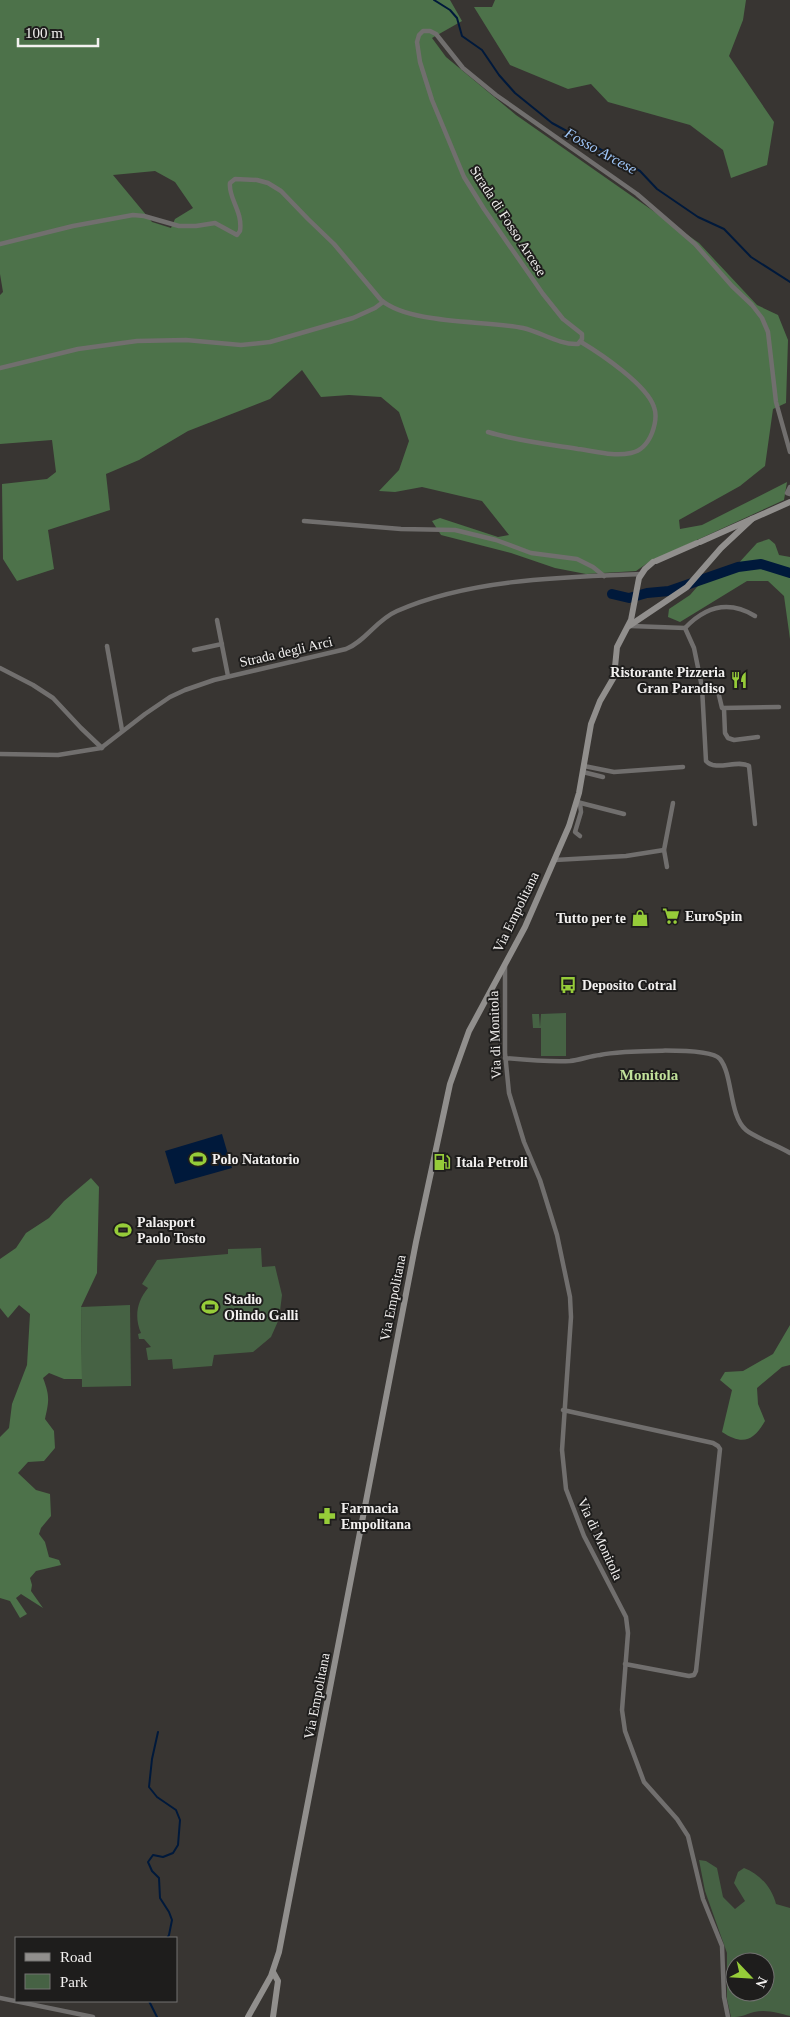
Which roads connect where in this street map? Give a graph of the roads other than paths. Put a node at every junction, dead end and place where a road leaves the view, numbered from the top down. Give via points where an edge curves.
1 (0, 244) edge
2 (383, 302) junction
3 (581, 342) junction
4 (0, 368) edge
5 (488, 432) dead end
6 (790, 452) edge
7 (790, 487) edge
8 (790, 494) edge
9 (790, 502) edge
10 (752, 519) junction
11 (304, 522) dead end
12 (714, 536) junction
13 (721, 548) junction
14 (604, 576) junction
15 (639, 577) junction
16 (634, 608) junction
17 (648, 614) junction
18 (755, 616) dead end
19 (217, 620) dead end
20 (629, 626) junction
21 (685, 628) junction
22 (222, 644) junction
23 (106, 646) dead end
24 (194, 650) dead end
25 (0, 668) edge
26 (228, 676) junction
27 (702, 687) junction
28 (779, 707) dead end
29 (724, 709) junction
30 (122, 730) junction
31 (758, 737) dead end
32 (102, 748) junction
33 (0, 754) edge
34 (683, 766) dead end
35 (583, 769) junction
36 (603, 777) dead end
37 (578, 802) junction
38 (673, 803) dead end
39 (624, 814) dead end
40 (755, 824) dead end
41 (580, 836) dead end
42 (664, 850) junction
43 (554, 860) junction
44 (668, 867) dead end
45 (505, 962) junction
46 (505, 1058) junction
47 (790, 1153) edge
48 (563, 1410) junction
49 (626, 1664) junction
50 (273, 1972) junction
51 (0, 1998) edge
52 (15, 2001) edge
53 (20, 2002) edge
54 (94, 2017) edge
55 (248, 2017) edge
56 (273, 2017) edge
57 (728, 2017) edge

1 - 2 street, Strada di Fosso Arcese via 133,215 179,226 215,223 237,235 240,220 230,183 257,180 276,188 291,200
2 - 3 street, Strada di Fosso Arcese via 432,318 518,328 567,343
2 - 4 street via 353,318 270,342 241,345 192,340 136,341 72,350
3 - 5 street, Strada di Fosso Arcese via 619,368 651,399 655,421 644,446 633,452 614,454 530,442
3 - 6 street, Strada di Fosso Arcese via 582,334 543,294 464,177 420,62 417,42 422,31 436,34 459,63 491,92 637,194 695,244 752,305 768,332 776,402
7 - 8 street via 787,493
9 - 10 main road
10 - 12 main road
10 - 13 main road
11 - 14 street via 407,530 456,530 500,541 531,554 577,559
12 - 13 main road via 720,540
12 - 15 main road via 654,562
13 - 17 main road via 687,587
14 - 15 street, Strada degli Arci
14 - 26 street, Strada degli Arci via 526,581 428,599 384,618 356,644 344,650
15 - 16 main road, Via Empolitana
16 - 17 main road
16 - 20 main road, Via Empolitana
17 - 20 main road
18 - 21 street via 737,608 716,608 698,616
19 - 22 street
20 - 21 street
20 - 35 main road, Via Empolitana via 618,643 613,679 590,724
21 - 27 street via 696,652
22 - 24 street
22 - 26 street
23 - 30 street
25 - 32 street via 53,698
26 - 30 street, Strada degli Arci via 174,695
27 - 29 street via 717,686
27 - 40 street via 706,761 712,765 749,766
28 - 29 street
29 - 31 street via 728,738
30 - 32 street, Strada degli Arci
32 - 33 street via 58,755
34 - 35 street via 614,772
35 - 36 street
35 - 37 main road, Via Empolitana
37 - 39 street
37 - 41 street via 581,810 575,832
37 - 43 main road, Via Empolitana
38 - 42 street
42 - 43 street via 626,856
42 - 44 street
43 - 45 main road, Via Empolitana via 534,908
45 - 46 street, Via di Monitola
45 - 50 main road, Via Empolitana via 461,1050 442,1114 307,1814
46 - 47 street via 547,1062 623,1052 708,1053 719,1059 725,1070 734,1105 746,1131
46 - 48 street, Via di Monitola via 512,1103 552,1215 570,1297
48 - 49 street, Via di Monitola via 562,1462 566,1489 586,1541 626,1618
48 - 49 street via 713,1443 720,1449 696,1672 689,1676
49 - 57 street, Via di Monitola via 622,1705 625,1731 644,1782 688,1836 703,1899 722,1946
50 - 55 main road, Via Empolitana
50 - 56 main road via 278,1981
51 - 52 street
53 - 54 street

